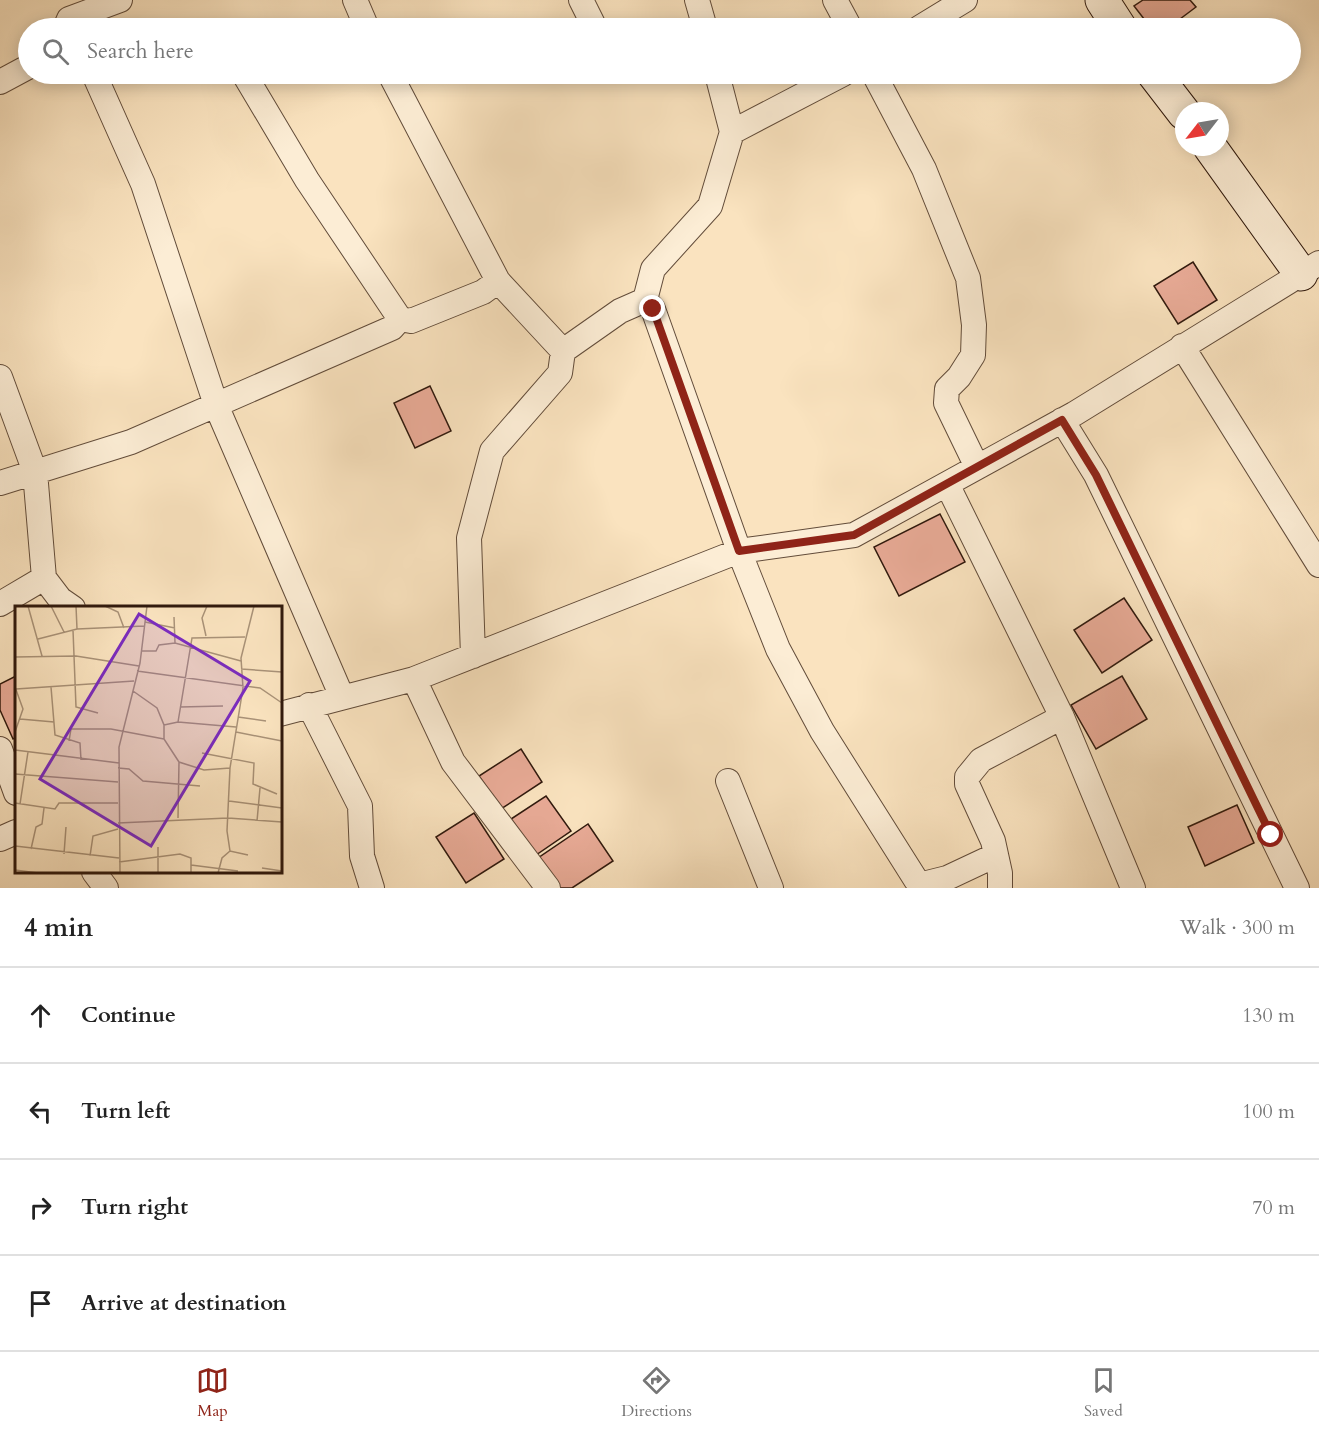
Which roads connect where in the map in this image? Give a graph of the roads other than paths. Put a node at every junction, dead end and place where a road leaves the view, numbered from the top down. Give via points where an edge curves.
1 (120, 0) edge
2 (356, 0) edge
3 (581, 0) edge
4 (697, 0) edge
5 (835, 0) edge
6 (965, 0) edge
7 (1102, 0) edge
8 (70, 18) edge
9 (363, 18) edge
10 (590, 18) edge
11 (702, 18) edge
12 (845, 18) edge
13 (935, 18) edge
14 (1114, 18) edge
15 (18, 72) edge
16 (0, 82) edge
17 (98, 84) edge
18 (250, 84) edge
19 (395, 84) edge
20 (720, 84) edge
21 (824, 84) edge
22 (879, 84) edge
23 (1162, 84) edge
24 (1176, 102) edge
25 (732, 132) junction
26 (1217, 156) edge
27 (1310, 268) edge
28 (498, 281) junction
29 (645, 300) junction
30 (400, 319) junction
31 (1182, 346) junction
32 (563, 351) junction
33 (0, 377) edge
34 (216, 405) junction
35 (1062, 420) junction
36 (977, 467) junction
37 (35, 472) junction
38 (0, 483) edge
39 (947, 484) junction
40 (739, 551) junction
41 (1319, 565) edge
42 (44, 578) junction
43 (0, 604) edge
44 (71, 606) edge
45 (473, 656) junction
46 (414, 679) junction
47 (342, 697) junction
48 (309, 705) junction
49 (282, 713) edge
50 (1062, 717) junction
51 (0, 749) edge
52 (728, 781) dead end
53 (15, 790) edge
54 (15, 832) edge
55 (0, 839) edge
56 (996, 855) junction
57 (95, 873) edge
58 (105, 888) edge
59 (372, 888) edge
60 (548, 888) edge
61 (771, 888) edge
62 (1000, 888) edge
63 (1133, 888) edge
64 (1297, 888) edge

1 - 8 street
2 - 9 street
3 - 10 street
4 - 11 street
5 - 12 street
6 - 13 street
7 - 14 street
15 - 16 street
17 - 34 street via 143,184
18 - 30 street via 307,180
19 - 28 street
20 - 25 street
21 - 25 street
22 - 36 street via 924,169 968,278 973,355 947,389 946,404
23 - 24 street
25 - 29 street via 710,206 653,269
26 - 27 street
27 - 31 street
28 - 30 street via 483,292 411,321
28 - 32 street
29 - 32 street via 620,311
29 - 40 street via 653,309
30 - 34 street via 392,328
31 - 35 street
31 - 41 street
32 - 45 street via 560,373 492,451 469,538
33 - 37 street
34 - 37 street via 131,442
34 - 47 street
35 - 36 street
35 - 64 street via 1096,475
36 - 39 street
37 - 38 street
37 - 42 street
39 - 40 street via 854,535
39 - 50 street
40 - 45 street
40 - 56 street via 783,659 822,730 916,880 924,884 947,878
42 - 43 street
42 - 44 street via 60,599
45 - 46 street
46 - 47 street
46 - 60 street via 453,762
47 - 48 street
48 - 49 street
48 - 59 street via 360,806 362,856
50 - 56 street via 981,760 967,777
50 - 63 street
51 - 53 street
52 - 61 street
54 - 55 street
56 - 62 street
57 - 58 street

